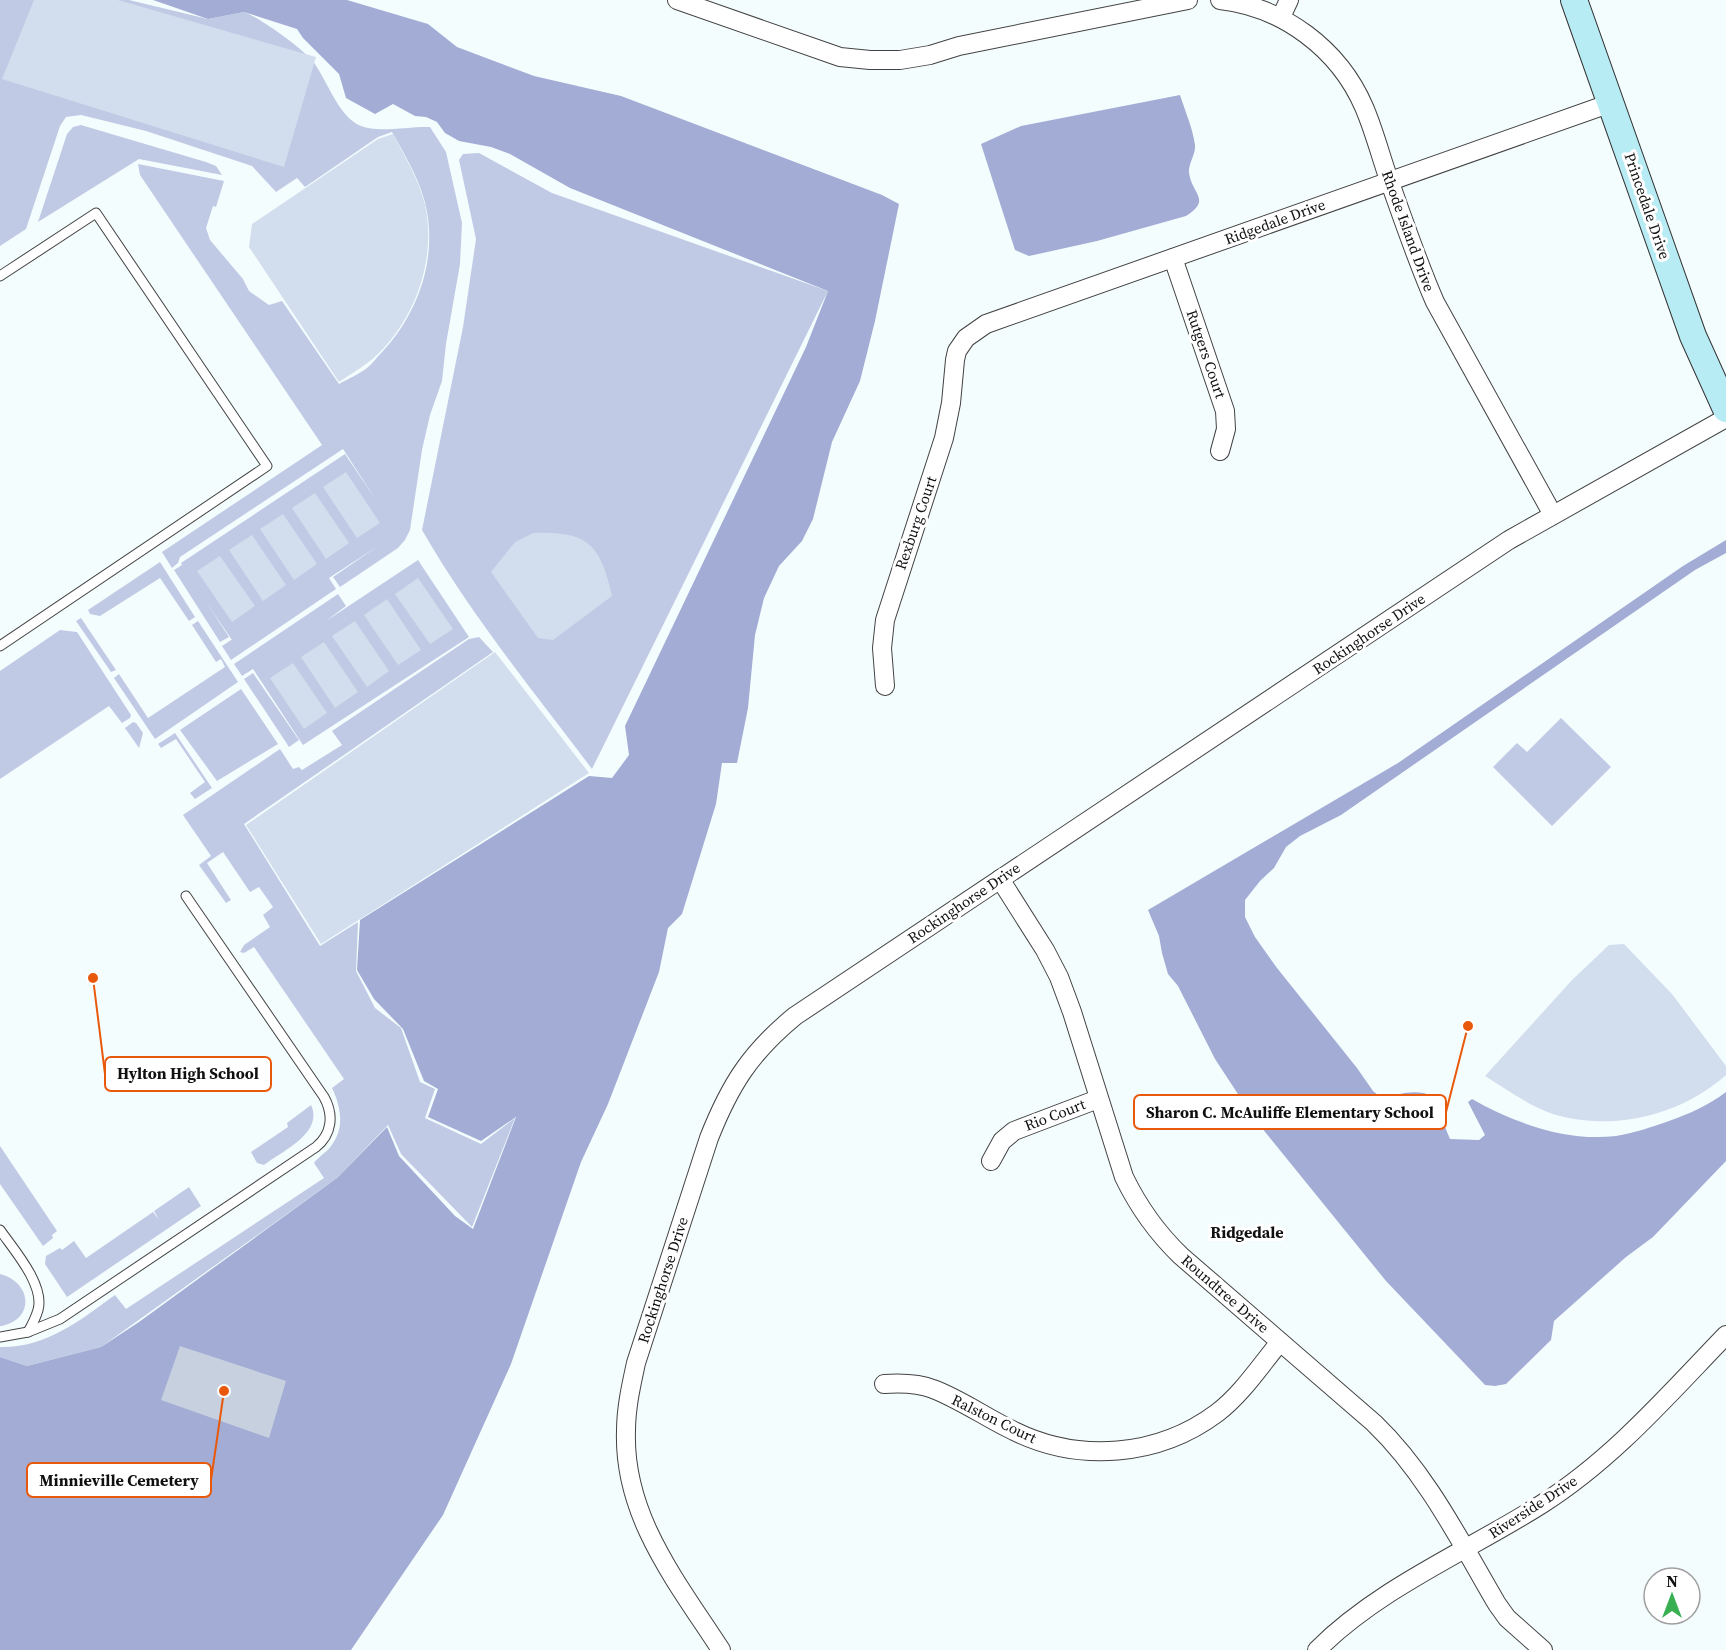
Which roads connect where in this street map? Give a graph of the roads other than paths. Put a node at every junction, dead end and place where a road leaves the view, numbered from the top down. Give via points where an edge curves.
1 (677, 0) edge
2 (1188, 0) edge
3 (1220, 0) edge
4 (1290, 0) edge
5 (1574, 0) edge
6 (1281, 17) junction
7 (1611, 103) junction
8 (1390, 181) junction
9 (1173, 258) junction
10 (0, 276) edge
11 (955, 360) joint
12 (1726, 409) edge
13 (1726, 417) edge
14 (1220, 451) dead end
15 (1553, 515) junction
16 (0, 646) edge
17 (885, 686) dead end
18 (1000, 879) junction
19 (186, 896) dead end
20 (1098, 1098) junction
21 (991, 1161) dead end
22 (0, 1230) edge
23 (28, 1332) junction
24 (1726, 1335) edge
25 (0, 1337) edge
26 (1280, 1342) junction
27 (884, 1384) dead end
28 (1464, 1550) junction
29 (721, 1650) edge
30 (1317, 1650) edge
31 (1543, 1650) edge

1 - 2 street via 840,57 870,60 930,55
3 - 6 street, Rhode Island Drive
4 - 6 street
5 - 7 street, Princedale Drive
6 - 8 street, Rhode Island Drive via 1305,33 1345,74 1365,108
7 - 8 street, Ridgedale Drive
7 - 12 street, Princedale Drive via 1693,336
8 - 9 street, Ridgedale Drive
8 - 15 street, Rhode Island Drive via 1435,302
9 - 11 street, Ridgedale Drive via 986,324 966,338
9 - 14 street, Rutgers Court via 1225,411 1226,429
10 - 16 lane via 96,213 267,466
11 - 17 street, Rexburg Court via 944,438 885,620
13 - 15 street, Rockinghorse Drive
15 - 18 street, Rockinghorse Drive via 1509,540
18 - 20 street, Roundtree Drive via 1059,977
18 - 29 street, Rockinghorse Drive via 776,1032 741,1073 710,1138 636,1363 626,1432 632,1489 648,1533
19 - 23 lane via 324,1097 330,1111 330,1126 316,1147 60,1319
20 - 21 street, Rio Court via 1014,1131 1002,1141
20 - 26 street, Roundtree Drive via 1124,1177 1148,1220 1181,1256
22 - 23 lane via 39,1293 38,1311
23 - 25 lane
24 - 28 street, Riverside Drive via 1638,1426 1584,1474
26 - 27 street, Ralston Court via 1238,1395 1218,1413 1195,1428 1138,1449 1065,1448 1015,1432 934,1389
26 - 28 street, Roundtree Drive via 1403,1453
28 - 30 street, Riverside Drive via 1360,1612
28 - 31 street, Roundtree Drive via 1507,1618

